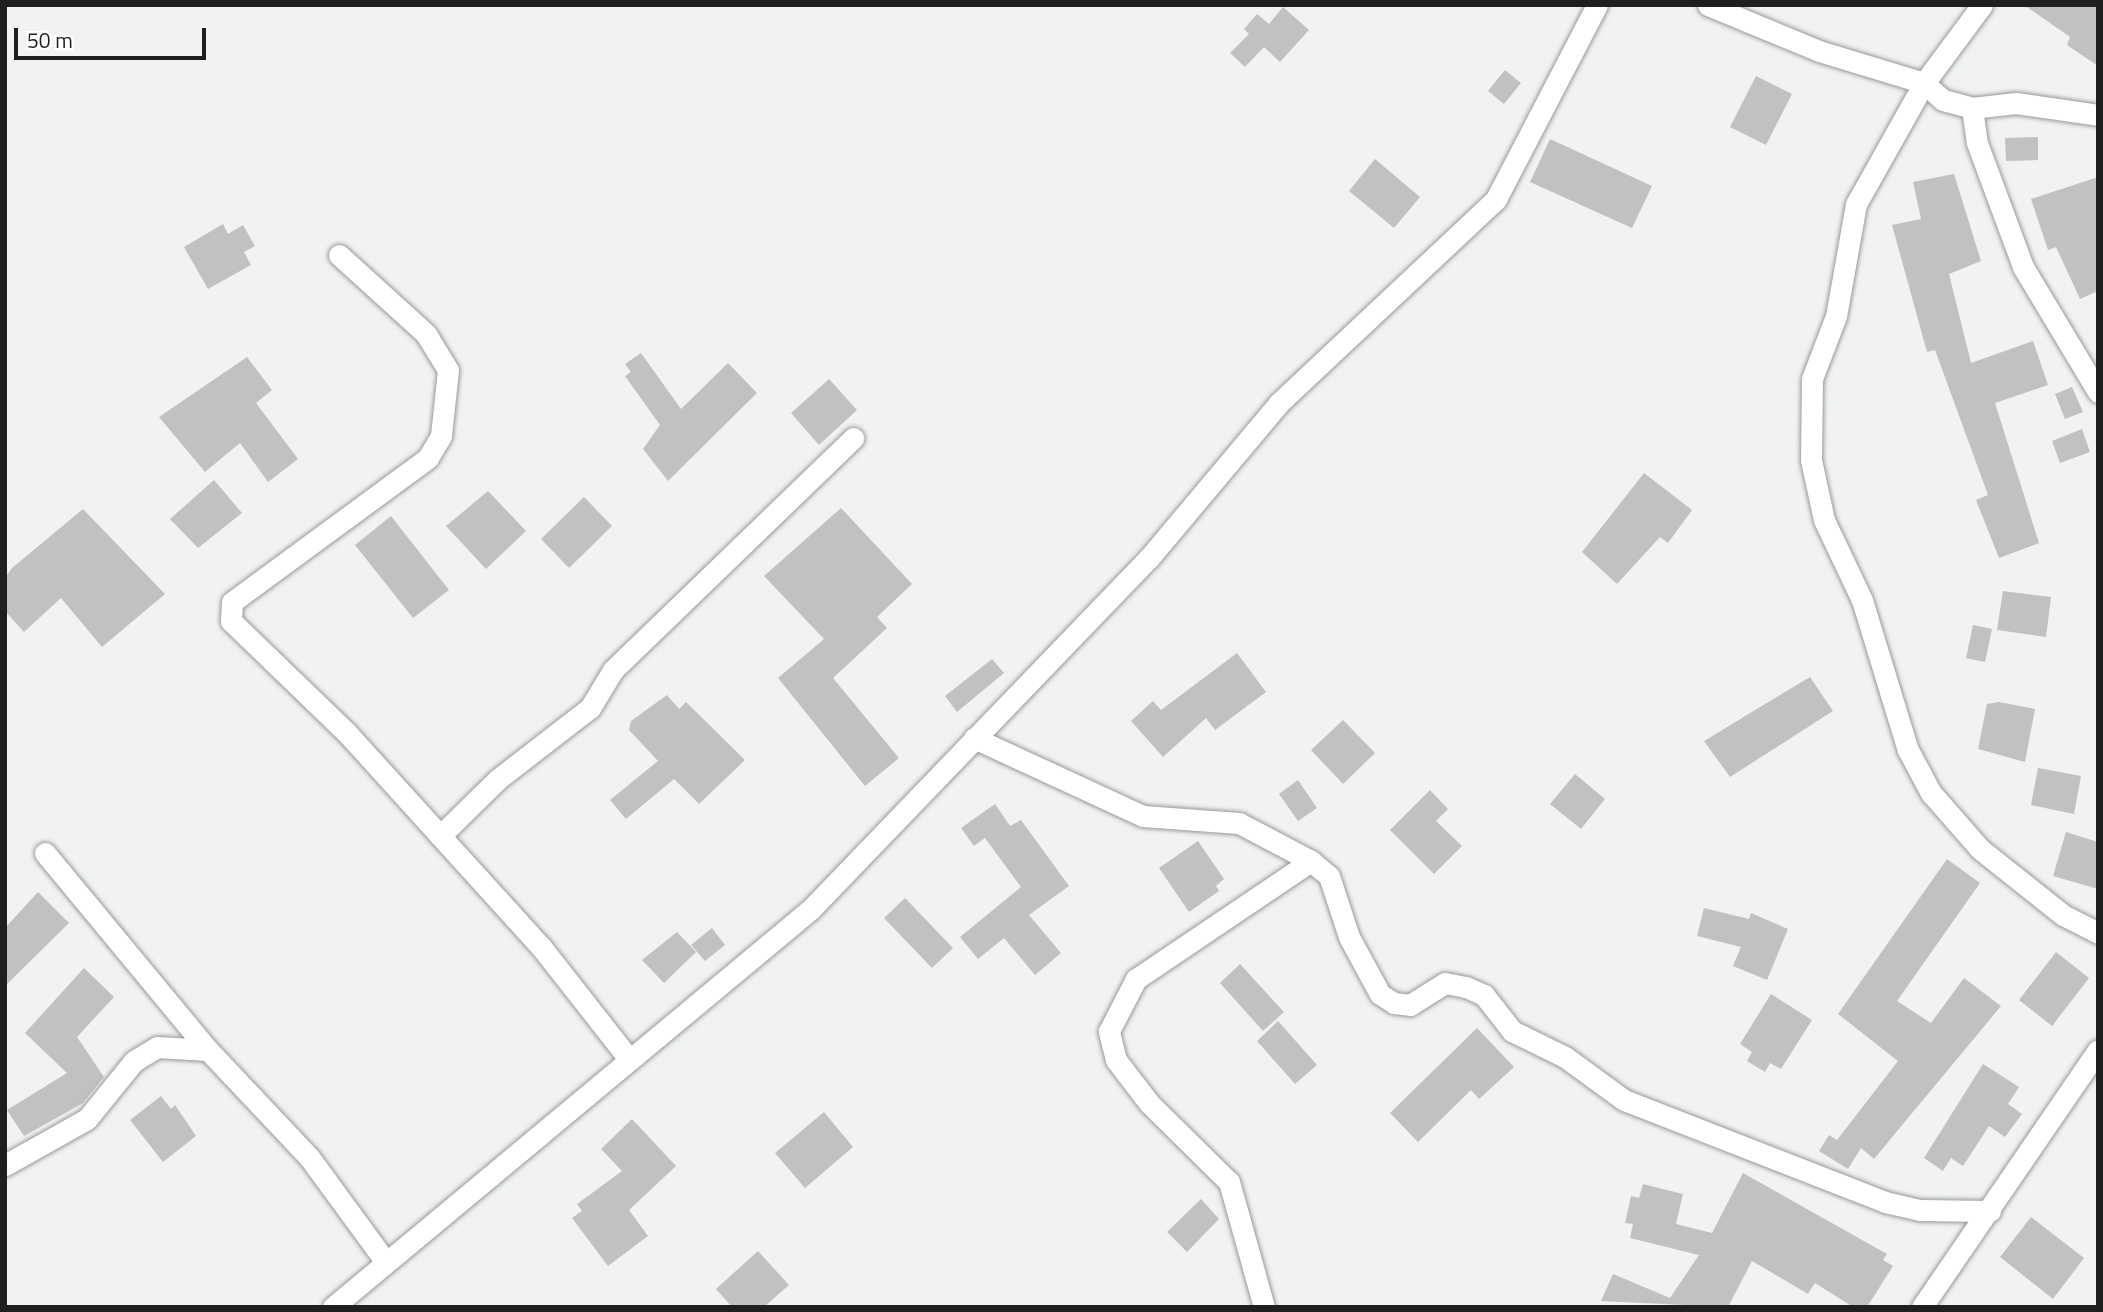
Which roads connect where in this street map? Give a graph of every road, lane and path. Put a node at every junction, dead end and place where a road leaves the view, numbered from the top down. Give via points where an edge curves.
1 (1598, 5) edge
2 (1708, 5) edge
3 (1982, 5) edge
4 (1924, 83) junction
5 (1972, 108) junction
6 (2098, 115) edge
7 (339, 255) dead end
8 (2098, 392) edge
9 (853, 438) dead end
10 (974, 738) junction
11 (440, 836) junction
12 (45, 853) dead end
13 (1311, 861) junction
14 (2098, 933) edge
15 (208, 1050) junction
16 (2098, 1050) edge
17 (629, 1059) junction
18 (5, 1165) edge
19 (1990, 1211) junction
20 (385, 1261) junction
21 (332, 1307) edge
22 (1264, 1307) edge
23 (1922, 1307) edge

1 - 10 street via 1496,199 1279,403 1149,558
2 - 4 street via 1819,51
3 - 4 street
4 - 5 street via 1943,100
4 - 14 street via 1856,204 1836,316 1812,379 1811,460 1824,520 1862,600 1908,750 1931,793 1980,849 2063,915
5 - 6 street via 2016,103
5 - 8 street via 1977,143 2023,267
7 - 11 street via 426,334 448,370 441,436 428,458 232,603 231,621 348,733
9 - 11 street via 613,670 590,708 498,779
10 - 13 street via 1143,816 1239,823
10 - 17 street via 811,909
11 - 17 street via 542,948
12 - 15 street
13 - 19 street via 1329,876 1349,937 1380,994 1394,1003 1410,1004 1445,983 1455,984 1484,995 1512,1031 1565,1057 1624,1100 1885,1202 1919,1210
13 - 22 street via 1136,979 1109,1031 1116,1059 1149,1102 1229,1182
15 - 18 street via 157,1047 87,1119
15 - 20 street via 309,1157
16 - 19 street
17 - 20 street
19 - 23 street
20 - 21 street

